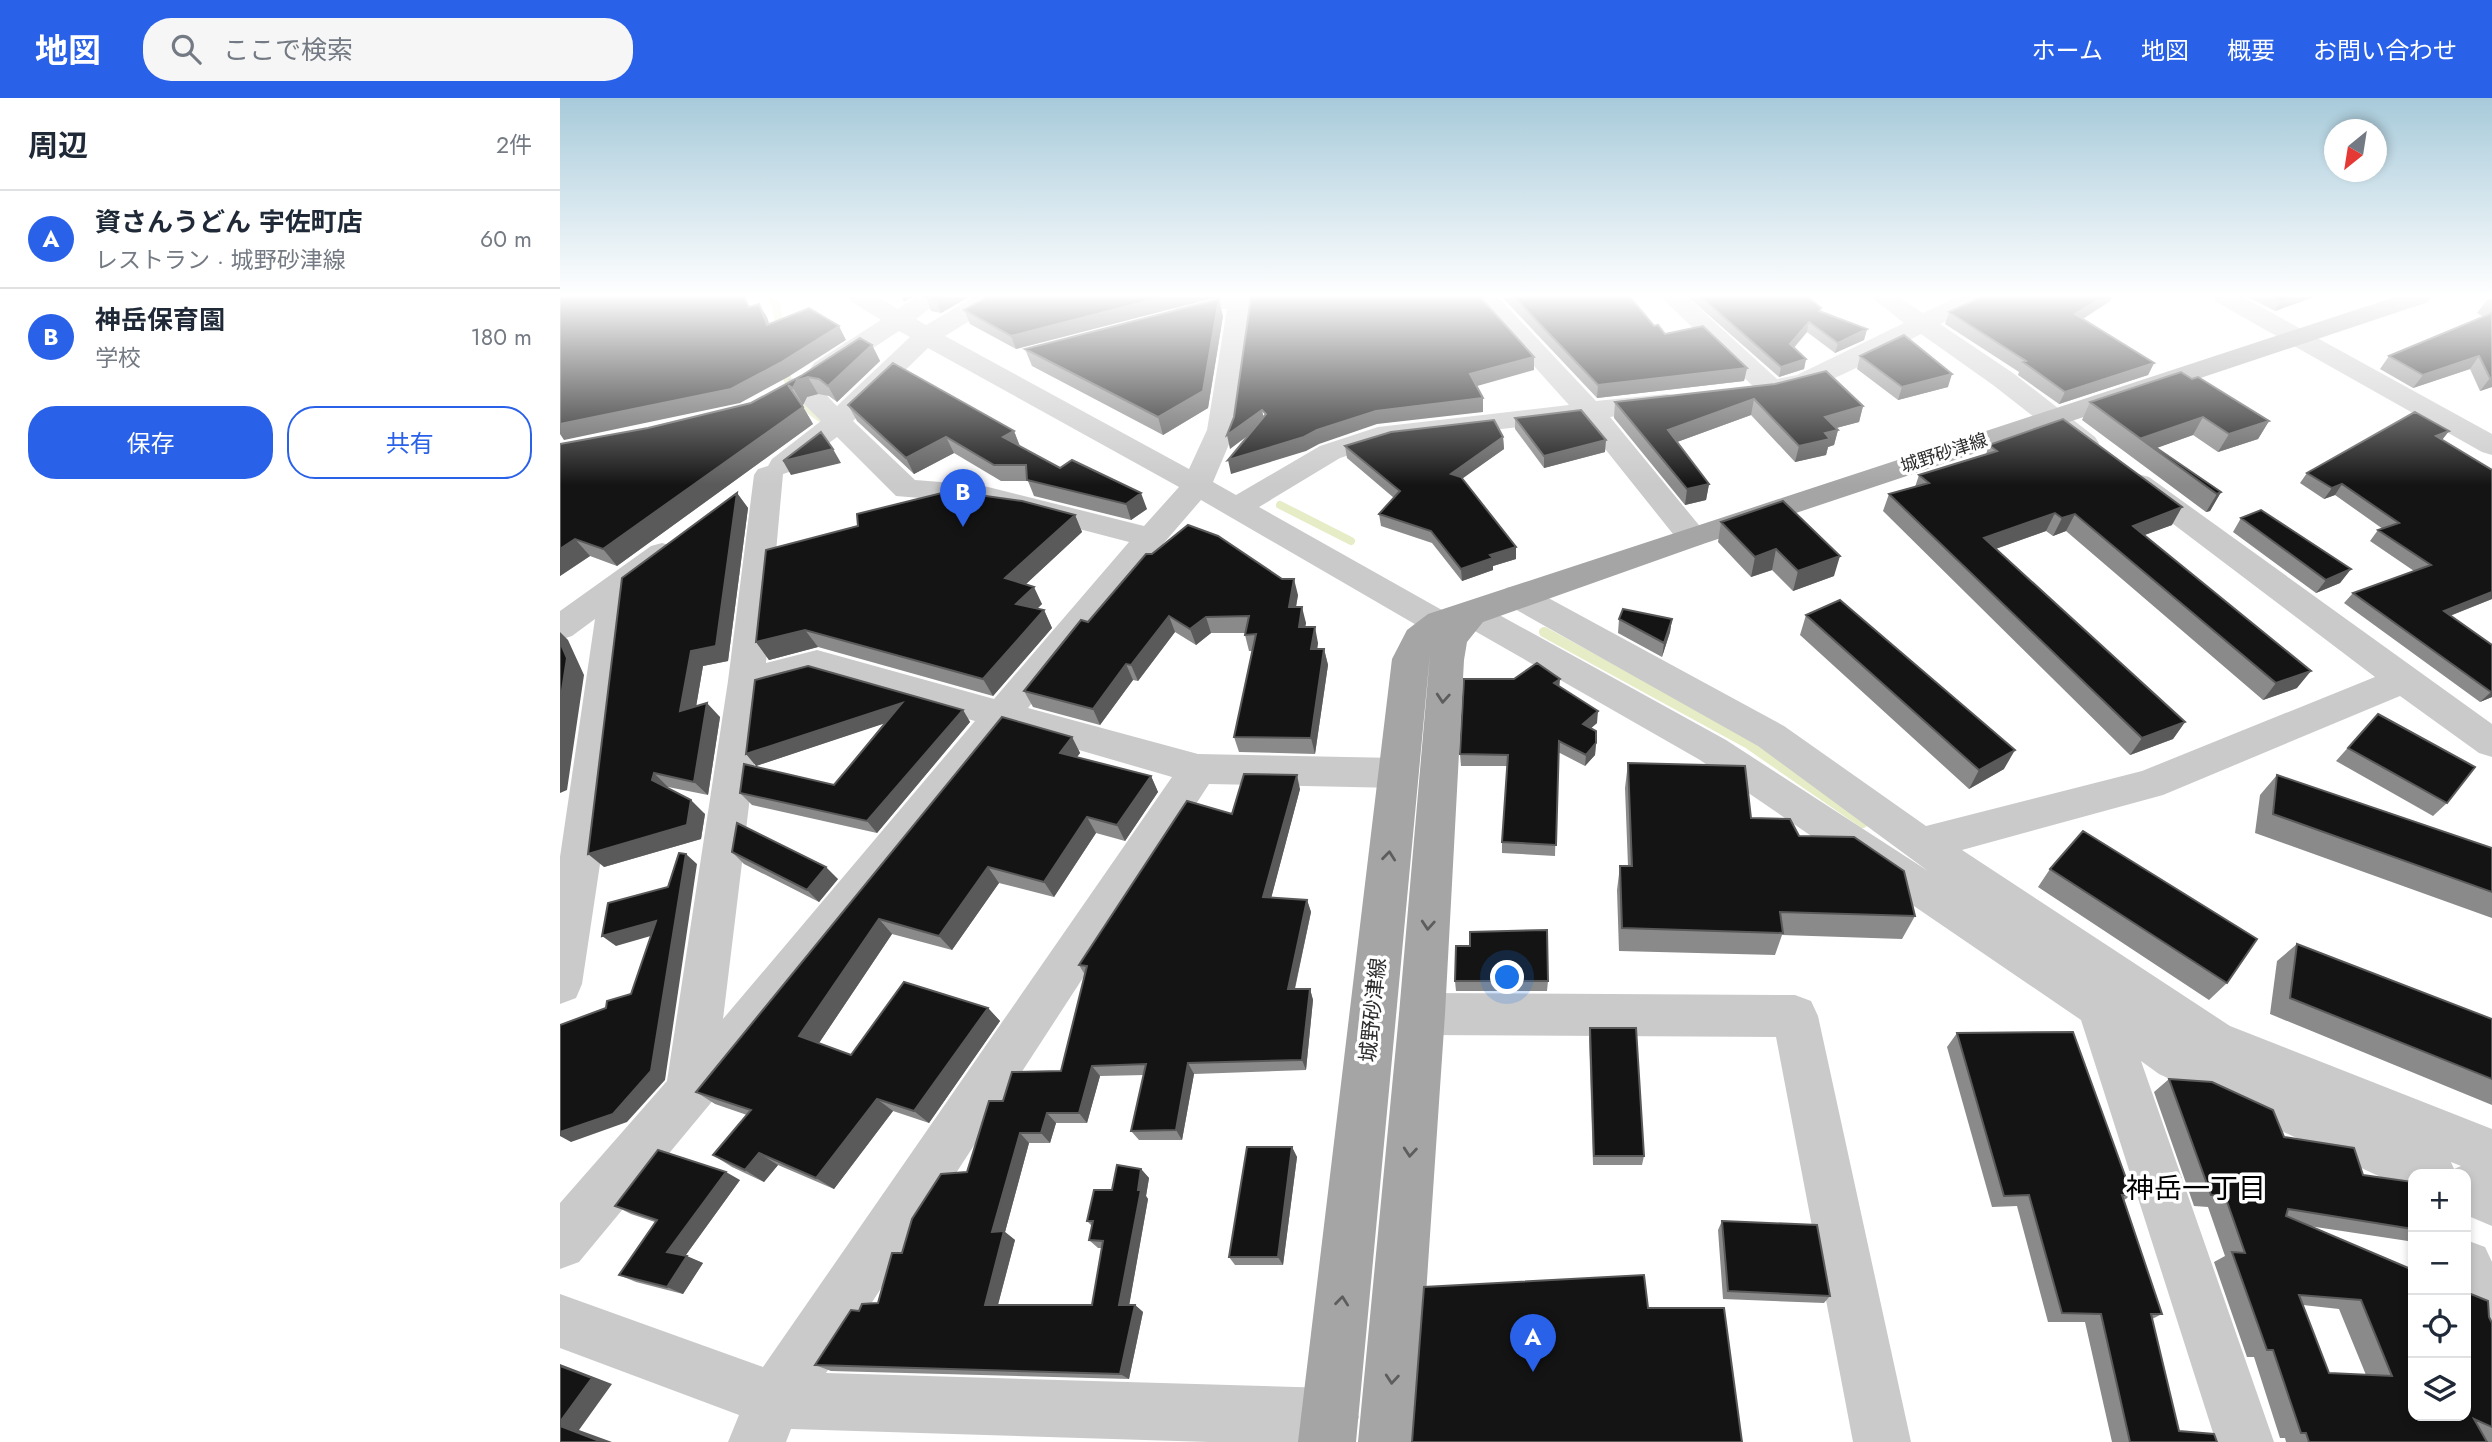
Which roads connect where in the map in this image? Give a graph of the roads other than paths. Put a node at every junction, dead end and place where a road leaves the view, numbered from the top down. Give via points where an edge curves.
1 (836, 360) edge
2 (901, 360) edge
3 (971, 360) edge
4 (1009, 360) edge
5 (1234, 360) edge
6 (1542, 360) edge
7 (1740, 360) edge
8 (1850, 360) edge
9 (1974, 360) edge
10 (2232, 360) edge
11 (2335, 360) edge
12 (987, 368) junction
13 (1772, 389) junction
14 (1733, 394) edge
15 (1694, 398) edge
16 (1590, 411) junction
17 (2051, 417) junction
18 (832, 424) junction
19 (2492, 446) edge
20 (769, 475) junction
21 (1197, 485) junction
22 (737, 499) edge
23 (1236, 508) junction
24 (1156, 534) junction
25 (1692, 537) junction
26 (682, 538) edge
27 (616, 586) junction
28 (1518, 596) junction
29 (1440, 620) junction
30 (560, 628) edge
31 (2403, 680) junction
32 (746, 681) junction
33 (1000, 714) junction
34 (2492, 743) edge
35 (1198, 769) junction
36 (1398, 774) junction
37 (574, 816) edge
38 (1922, 844) junction
39 (560, 984) edge
40 (2100, 1009) junction
41 (1422, 1014) junction
42 (690, 1091) junction
43 (2492, 1154) edge
44 (2416, 1169) edge
45 (2471, 1191) edge
46 (2492, 1200) edge
47 (560, 1243) edge
48 (2471, 1276) edge
49 (2492, 1319) edge
50 (560, 1321) edge
51 (766, 1421) edge
52 (1328, 1429) edge
53 (1387, 1442) edge
54 (1882, 1442) edge
55 (2245, 1442) edge

1 - 18 street via 790,389
2 - 18 street
3 - 12 street
4 - 12 street
5 - 21 street via 1221,430
6 - 16 street
7 - 13 street
8 - 13 street via 1806,381
9 - 17 street
10 - 17 main road, 城野砂津線
11 - 19 street
12 - 21 street
13 - 14 street
15 - 16 street
16 - 23 street via 1388,433 1330,452
16 - 25 street
17 - 25 main road, 城野砂津線
17 - 31 street
18 - 20 street
18 - 24 street via 899,480
20 - 22 street
20 - 32 street
21 - 23 street
21 - 24 street
23 - 29 street
24 - 33 street
25 - 28 main road, 城野砂津線
26 - 27 street
27 - 30 street
27 - 37 street
28 - 29 main road, 城野砂津線
28 - 38 street via 1771,736
29 - 36 main road, 城野砂津線 via 1421,636 1410,659
29 - 40 street via 1713,750
29 -> 41 main road via 1445,673
31 - 34 street
31 - 38 street via 2149,785
32 - 33 street via 817,663
32 - 42 street
33 - 35 street
33 - 42 street
35 - 36 street
35 - 51 street
52 -> 36 main road, 城野砂津線
37 - 39 street
38 - 43 street via 2214,1041
40 - 44 street via 2176,1058
40 - 55 street
41 -> 53 main road
41 - 54 street via 1795,1016
42 - 47 street
45 - 46 street
48 - 49 street
50 - 51 street
51 - 52 street

